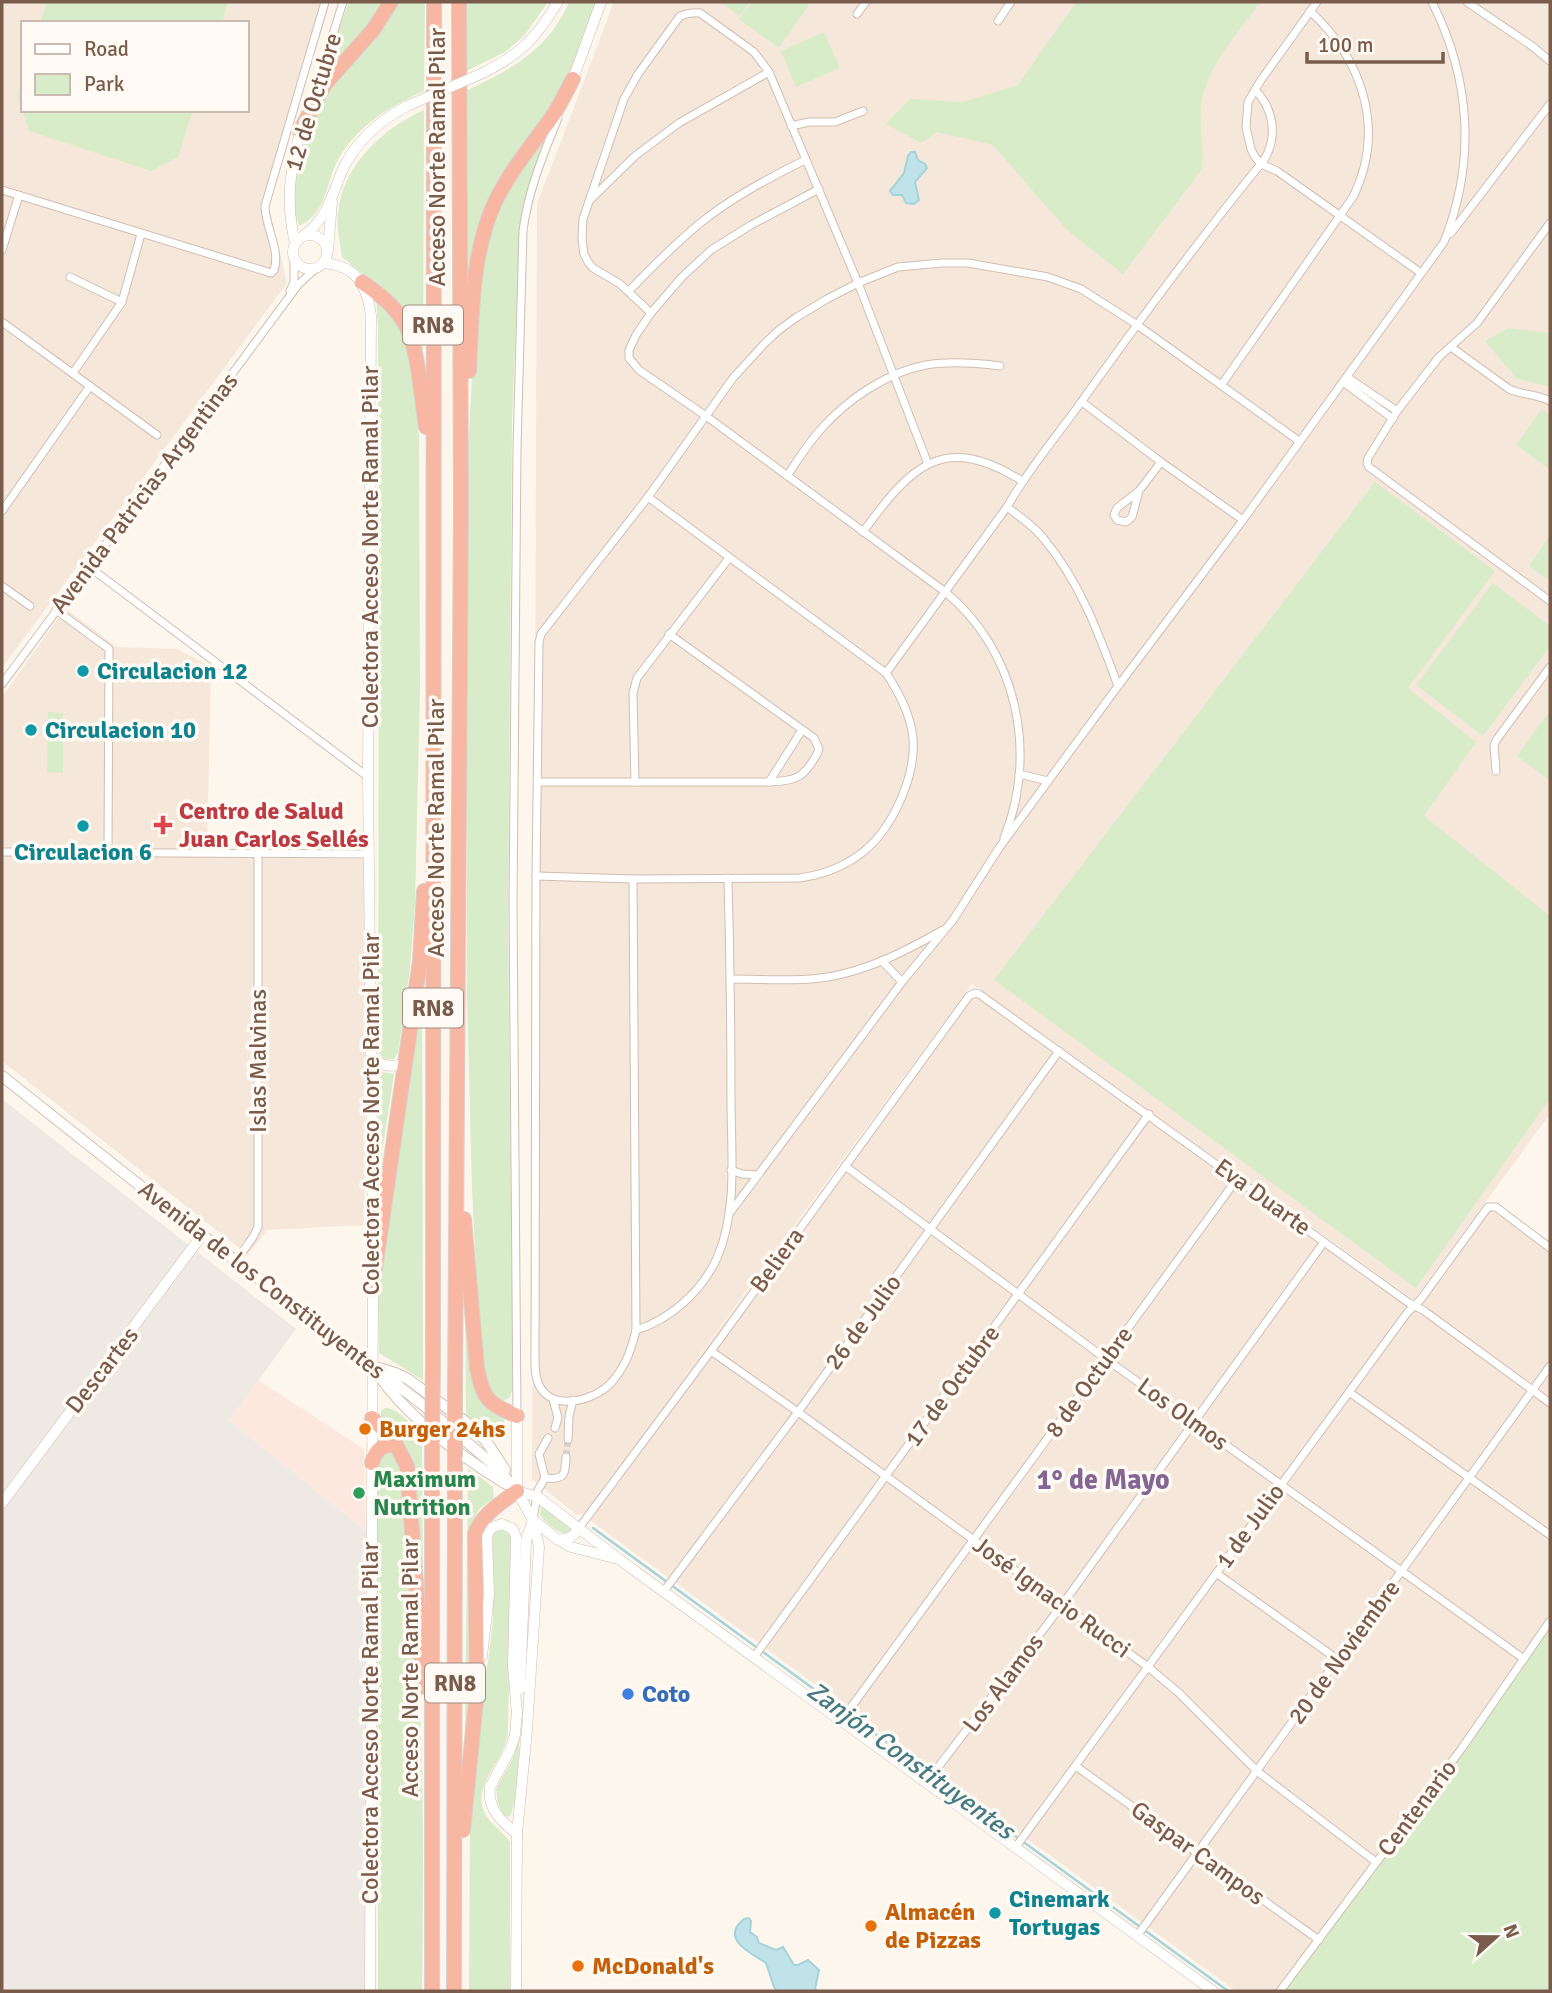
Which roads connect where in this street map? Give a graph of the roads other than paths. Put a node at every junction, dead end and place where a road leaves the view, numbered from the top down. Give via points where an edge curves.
1 (325, 2) edge
2 (343, 2) edge
3 (391, 2) edge
4 (434, 2) edge
5 (459, 2) edge
6 (558, 2) edge
7 (601, 2) edge
8 (866, 2) edge
9 (1011, 2) edge
10 (1317, 2) edge
11 (1432, 2) edge
12 (1467, 2) edge
13 (1310, 11) junction
14 (857, 14) dead end
15 (998, 21) dead end
16 (1550, 61) edge
17 (769, 72) junction
18 (573, 79) junction
19 (1255, 90) junction
20 (1550, 104) edge
21 (863, 111) dead end
22 (792, 126) junction
23 (300, 131) junction
24 (805, 160) junction
25 (1261, 164) junction
26 (819, 189) junction
27 (2, 190) edge
28 (19, 195) junction
29 (333, 198) junction
30 (588, 202) junction
31 (1341, 216) junction
32 (1550, 223) edge
33 (141, 234) junction
34 (303, 236) junction
35 (1444, 242) junction
36 (295, 244) junction
37 (2, 250) edge
38 (328, 253) junction
39 (294, 258) junction
40 (319, 266) junction
41 (1420, 273) junction
42 (70, 277) dead end
43 (362, 282) junction
44 (858, 284) junction
45 (629, 291) junction
46 (122, 302) junction
47 (286, 302) junction
48 (650, 313) junction
49 (2, 322) edge
50 (1136, 324) junction
51 (1451, 347) junction
52 (1000, 366) dead end
53 (73, 373) junction
54 (894, 376) junction
55 (1345, 379) junction
56 (1222, 384) junction
57 (90, 386) junction
58 (1550, 401) edge
59 (1082, 402) junction
60 (1395, 415) junction
61 (706, 416) junction
62 (157, 435) dead end
63 (1299, 441) junction
64 (1161, 462) junction
65 (928, 464) junction
66 (433, 473) junction
67 (786, 476) junction
68 (1022, 481) junction
69 (1139, 491) dead end
70 (648, 497) junction
71 (1007, 507) junction
72 (461, 508) junction
73 (2, 510) edge
74 (1242, 520) junction
75 (863, 531) junction
76 (729, 558) junction
77 (88, 566) junction
78 (2, 586) edge
79 (944, 591) junction
80 (1550, 601) edge
81 (30, 606) dead end
82 (56, 610) junction
83 (669, 634) junction
84 (433, 649) junction
85 (1550, 667) edge
86 (886, 673) junction
87 (2, 684) edge
88 (1118, 685) junction
89 (802, 730) junction
90 (1496, 771) dead end
91 (1019, 774) junction
92 (368, 777) junction
93 (1048, 781) junction
94 (538, 782) junction
95 (635, 782) junction
96 (769, 782) junction
97 (999, 848) junction
98 (2, 852) edge
99 (108, 852) junction
100 (369, 854) junction
101 (258, 855) junction
102 (536, 876) junction
103 (728, 878) junction
104 (633, 879) junction
105 (946, 928) junction
106 (882, 961) junction
107 (730, 979) junction
108 (902, 982) junction
109 (975, 993) joint
110 (1059, 1051) junction
111 (372, 1056) junction
112 (405, 1063) junction
113 (2, 1076) edge
114 (1149, 1114) junction
115 (457, 1124) junction
116 (845, 1166) junction
117 (731, 1170) junction
118 (758, 1175) junction
119 (1237, 1179) junction
120 (729, 1214) junction
121 (931, 1229) junction
122 (202, 1235) junction
123 (1324, 1242) junction
124 (1550, 1248) edge
125 (236, 1261) junction
126 (373, 1283) junction
127 (1019, 1294) junction
128 (1414, 1306) junction
129 (636, 1330) junction
130 (711, 1351) junction
131 (1106, 1359) junction
132 (373, 1366) junction
133 (1550, 1366) edge
134 (1533, 1391) junction
135 (1349, 1392) junction
136 (553, 1399) junction
137 (573, 1401) junction
138 (1550, 1403) edge
139 (798, 1412) junction
140 (517, 1416) junction
141 (372, 1418) junction
142 (1195, 1422) junction
143 (555, 1428) dead end
144 (548, 1438) dead end
145 (568, 1439) tunnel mouth
146 (396, 1445) junction
147 (566, 1457) tunnel mouth
148 (372, 1463) junction
149 (887, 1476) junction
150 (1469, 1477) junction
151 (545, 1478) junction
152 (1280, 1484) junction
153 (517, 1491) junction
154 (538, 1497) junction
155 (2, 1503) edge
156 (533, 1520) junction
157 (579, 1528) junction
158 (1550, 1535) edge
159 (557, 1539) junction
160 (974, 1540) junction
161 (620, 1560) junction
162 (1402, 1572) junction
163 (1216, 1573) junction
164 (665, 1589) junction
165 (1062, 1605) junction
166 (1550, 1621) edge
167 (755, 1656) junction
168 (1524, 1659) junction
169 (1337, 1660) junction
170 (1148, 1667) junction
171 (477, 1691) junction
172 (517, 1715) junction
173 (842, 1719) junction
174 (432, 1764) junction
175 (1077, 1767) junction
176 (1258, 1772) junction
177 (928, 1781) junction
178 (517, 1834) junction
179 (1017, 1845) junction
180 (1198, 1853) junction
181 (1376, 1862) junction
182 (455, 1908) junction
183 (1138, 1935) junction
184 (1319, 1940) junction
185 (370, 1991) edge
186 (432, 1991) edge
187 (454, 1991) edge
188 (516, 1991) edge
189 (1213, 1991) edge
190 (1280, 1991) edge

1 - 33 street via 265,206 276,257 274,270 267,273
2 - 23 street, 12 de Octubre
3 - 23 highway via 373,30 324,84
4 - 66 highway, Acceso Norte Ramal Pilar / RN8
5 - 72 highway, Acceso Norte Ramal Pilar / RN8
6 - 29 street, bridge via 537,33 505,62 383,121 359,144
7 - 18 street
8 - 14 street
9 - 15 street
10 - 13 street
11 - 35 street via 1457,65 1465,118 1461,192
12 - 16 street
13 - 19 street
13 - 31 street via 1340,44 1366,104 1365,163 1360,183
17 - 22 street
17 - 30 street via 679,123 635,156
17 - 30 street via 754,52 700,13 680,16 624,99
18 - 72 highway via 511,173 485,231 475,275
18 - 140 street via 534,178 523,231 513,905
19 - 25 street via 1248,102 1246,127 1251,149
19 - 25 street via 1268,106 1272,121 1269,152
20 - 35 street
21 - 22 street via 835,122
22 - 24 street
23 - 36 street, 12 de Octubre via 288,198
24 - 26 street
24 - 45 street via 708,217
25 - 31 street
25 - 50 street
26 - 44 street
26 - 48 street via 711,250
27 - 28 street
28 - 33 street
28 - 37 street
29 - 34 street via 316,226
29 - 38 street
30 - 45 street via 584,254 593,268
31 - 41 street
31 - 56 street
32 - 51 street via 1477,323
33 - 46 street
34 - 36 street
34 - 38 street via 320,238
35 - 41 street
36 - 39 street
38 - 40 street
39 - 40 street via 304,269
39 - 47 street, Avenida Patricias Argentinas via 294,282
40 - 43 street via 341,266
40 - 47 street, Avenida Patricias Argentinas
41 - 55 street
42 - 46 street
43 - 66 highway via 384,297 406,324 412,340
43 - 92 street, Colectora Acceso Norte Ramal Pilar via 369,301 372,346
44 - 50 street via 898,267 942,262 981,265 1048,277 1080,289
44 - 54 street
44 - 61 street via 779,330 745,363
45 - 48 street
46 - 53 street
47 - 77 street, Avenida Patricias Argentinas
48 - 61 street via 629,350 632,363
49 - 53 street
50 - 56 street
50 - 59 street
51 - 58 street via 1509,389
51 - 60 street
52 - 54 street via 939,364
53 - 57 street
54 - 65 street
54 - 67 street via 834,415
55 - 60 street
55 - 63 street
56 - 63 street
57 - 62 street
57 - 73 street
59 - 64 street
59 - 68 street
60 - 80 street via 1368,458 1369,467
61 - 67 street
61 - 70 street
63 - 74 street
64 - 69 street
64 - 74 street
65 - 68 street via 955,457 968,459
65 - 75 street via 895,489
66 - 84 highway, Acceso Norte Ramal Pilar / RN8
67 - 75 street
68 - 71 street
70 - 76 street
70 - 94 street via 541,634
71 - 79 street
71 - 88 street via 1044,538 1076,586
72 - 115 highway, Acceso Norte Ramal Pilar / RN8
74 - 88 street
75 - 79 street
76 - 83 street
76 - 86 street
77 - 82 street, Avenida Patricias Argentinas
77 - 92 street
78 - 81 street
79 - 86 street
79 - 91 street via 976,622 1004,671 1016,710
82 - 87 street, Avenida Patricias Argentinas
82 - 99 street via 109,649
83 - 89 street
83 - 95 street via 634,686
84 - 112 highway via 423,923
84 - 174 highway, Acceso Norte Ramal Pilar / RN8, bridge
85 - 90 street via 1497,739
86 - 103 street via 905,708 913,754 903,793 876,839 847,862 820,874
88 - 93 street
89 - 96 street
89 - 96 street via 817,744 815,759 800,777
91 - 93 street
91 - 97 street
92 - 100 street, Colectora Acceso Norte Ramal Pilar
93 - 97 street
94 - 95 street
94 - 102 street
95 - 96 street
97 - 105 street
98 - 99 street
99 - 101 street
100 - 101 street
100 - 111 street, Colectora Acceso Norte Ramal Pilar
101 - 125 street, Islas Malvinas via 258,1227
102 - 104 street
102 - 136 street via 535,1352 539,1385
103 - 104 street
103 - 107 street
104 - 129 street
105 - 106 street
105 - 108 street
106 - 107 street via 826,977
106 - 108 street
107 - 117 street
108 - 118 street
109 - 110 street, Eva Duarte
109 - 116 street, Beliera
110 - 114 street, Eva Duarte
110 - 121 street, 26 de Julio
111 - 112 street via 381,1065
111 - 126 street, Colectora Acceso Norte Ramal Pilar
112 - 126 highway
113 - 122 main road, Avenida de los Constituyentes
114 - 119 street, Eva Duarte
114 - 127 street, 17 de Octubre
115 - 140 highway via 477,1368 485,1397
115 - 182 highway, Acceso Norte Ramal Pilar / RN8, bridge
116 - 121 street, Los Olmos
116 - 130 street, Beliera
117 - 118 street
117 - 120 street
118 - 120 street
119 - 123 street, Eva Duarte
119 - 131 street, 8 de Octubre
120 - 129 street via 717,1258 698,1287 663,1319
121 - 127 street, Los Olmos
121 - 139 street, 26 de Julio
122 - 125 main road, Avenida de los Constituyentes
122 - 155 street, Descartes
123 - 128 street, Eva Duarte
123 - 142 street, Los Alamos
124 - 128 street, 1 de Julio via 1496,1207 1488,1207
125 - 132 main road, Avenida de los Constituyentes
126 - 132 street, Colectora Acceso Norte Ramal Pilar
127 - 131 street, Los Olmos
127 - 149 street, 17 de Octubre
128 - 134 street, Eva Duarte
128 - 135 street, 1 de Julio
129 - 137 street via 625,1365 611,1383 592,1396
130 - 139 street, José Ignacio Rucci
130 - 157 street, Beliera
131 - 142 street, Los Olmos
131 - 160 street, 8 de Octubre
132 - 141 street, Colectora Acceso Norte Ramal Pilar
132 - 153 main road, Avenida de los Constituyentes via 495,1466
133 - 134 street, 20 de Noviembre
134 - 138 street, Eva Duarte
134 - 150 street, 20 de Noviembre
135 - 150 street
135 - 152 street, 1 de Julio
136 - 137 street
136 - 143 street via 558,1418
137 - 145 street
139 - 149 street, José Ignacio Rucci
139 - 164 street, 26 de Julio
140 - 153 street
141 - 146 highway
141 - 148 street, Colectora Acceso Norte Ramal Pilar
142 - 152 street, Los Olmos
142 - 165 street, Los Alamos
144 - 151 street via 539,1454
146 - 148 highway via 377,1450
146 - 174 highway via 407,1466
147 - 151 street via 561,1477
148 - 185 street, Colectora Acceso Norte Ramal Pilar
149 - 160 street, José Ignacio Rucci
149 - 167 street, 17 de Octubre
150 - 158 street
150 - 162 street, 20 de Noviembre
151 - 154 street
152 - 162 street, Los Olmos
152 - 163 street, 1 de Julio
153 - 154 street, Avenida de los Constituyentes
153 - 156 street, Avenida de los Constituyentes
153 - 171 highway via 486,1513 475,1534
154 - 156 street
154 - 157 street, Avenida de los Constituyentes
156 - 159 street, Avenida de los Constituyentes
156 - 172 street via 526,1540
156 - 178 street via 539,1547
157 - 159 street via 573,1537
157 - 161 street, Avenida de los Constituyentes
159 - 161 street, Avenida de los Constituyentes
160 - 165 street, José Ignacio Rucci
160 - 173 street, 8 de Octubre
161 - 164 street, Avenida de los Constituyentes
162 - 168 street, Los Olmos
162 - 169 street, 20 de Noviembre
163 - 169 street
163 - 170 street, 1 de Julio
164 - 167 street, Avenida de los Constituyentes
165 - 170 street, José Ignacio Rucci
165 - 177 street, Los Alamos
166 - 168 street, Centenario
167 - 173 street, Avenida de los Constituyentes
168 - 181 street, Centenario
169 - 176 street, 20 de Noviembre
170 - 175 street, 1 de Julio
170 - 176 street, José Ignacio Rucci
171 - 172 street via 488,1605 487,1536 491,1528 505,1525 516,1537 513,1665
171 - 182 highway
172 - 178 street via 510,1750 489,1793 497,1816
173 - 177 street, Avenida de los Constituyentes
174 - 186 highway, Acceso Norte Ramal Pilar / RN8
175 - 179 street, 1 de Julio
175 - 180 street, Gaspar Campos
176 - 180 street, 20 de Noviembre
176 - 181 street, José Ignacio Rucci
177 - 179 street, Avenida de los Constituyentes
178 - 188 street
179 - 183 street, Avenida de los Constituyentes
180 - 183 street, 20 de Noviembre
180 - 184 street, Gaspar Campos
181 - 184 street, Centenario
182 - 187 highway, Acceso Norte Ramal Pilar / RN8
183 - 189 street, Avenida de los Constituyentes
184 - 190 street, Centenario

